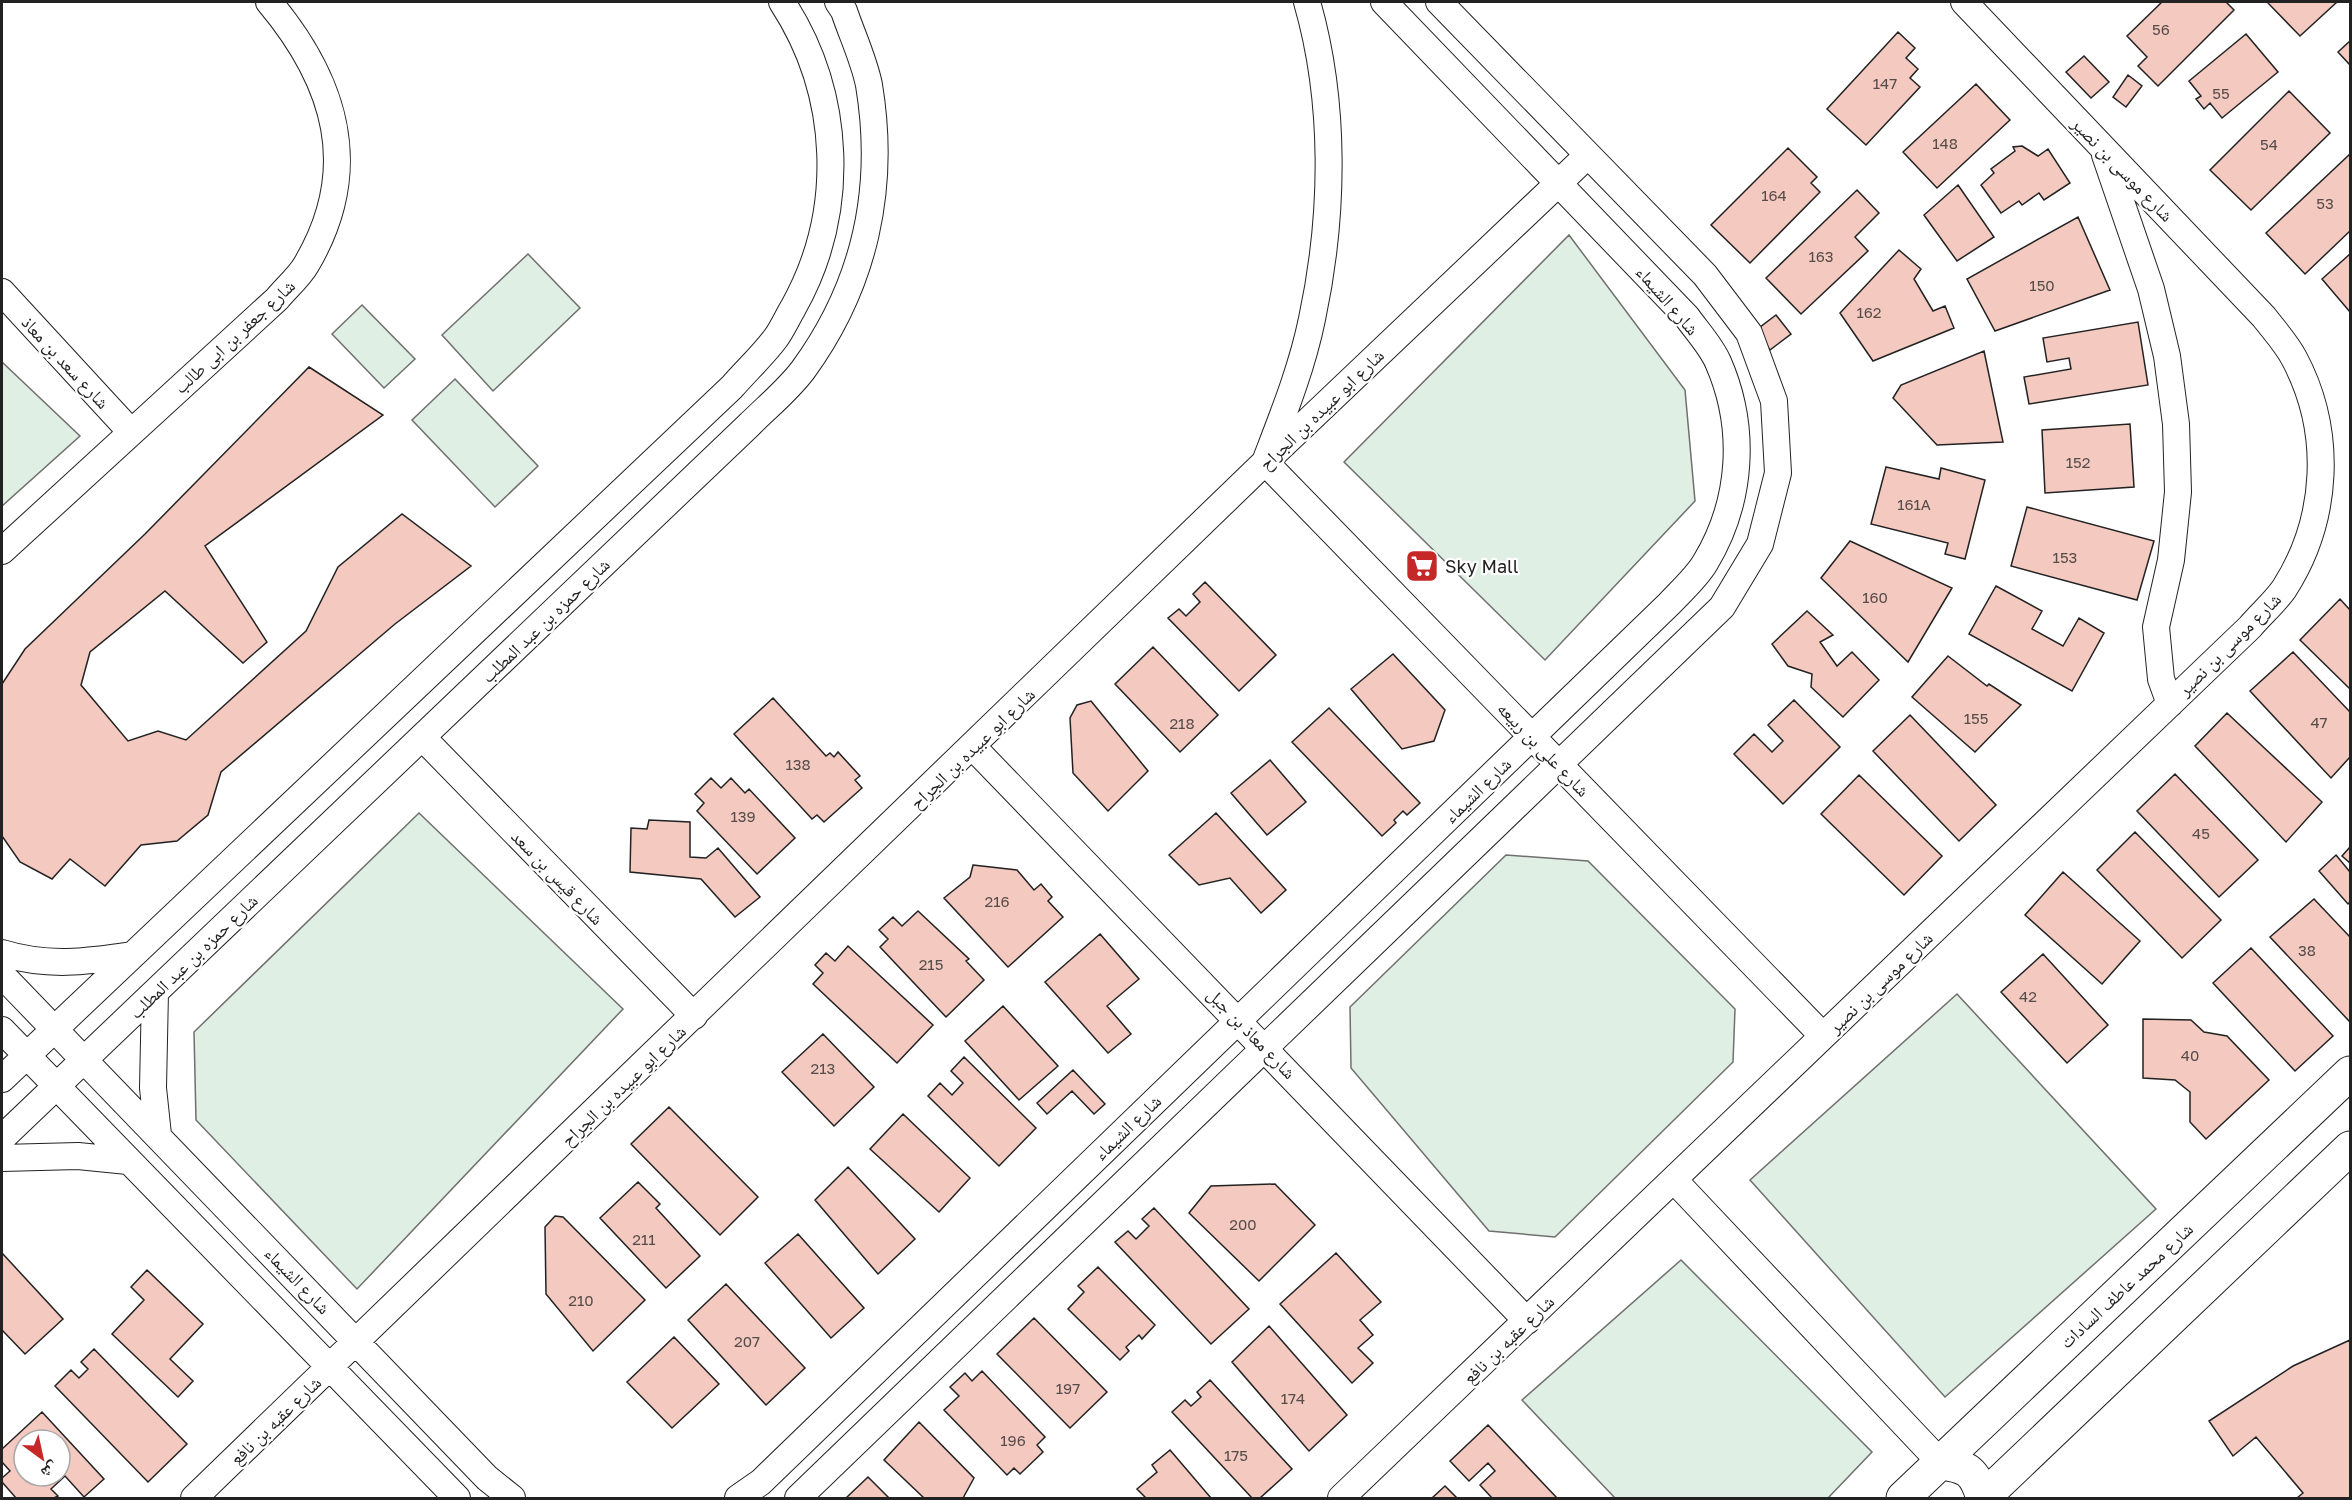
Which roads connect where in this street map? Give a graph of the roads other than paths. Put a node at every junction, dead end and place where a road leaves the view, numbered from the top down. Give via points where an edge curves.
1 (269, 2) edge
2 (782, 2) edge
3 (838, 2) edge
4 (1307, 2) edge
5 (1384, 2) edge
6 (1438, 2) edge
7 (1964, 2) edge
8 (2102, 147) junction
9 (1588, 154) junction
10 (1559, 183) junction
11 (2, 292) edge
12 (131, 432) junction
13 (1265, 462) junction
14 (2, 551) edge
15 (2170, 704) junction
16 (1532, 736) junction
17 (422, 737) junction
18 (974, 747) junction
19 (1559, 764) junction
20 (2, 953) edge
21 (132, 955) junction
22 (2, 975) edge
23 (155, 992) junction
24 (694, 1016) junction
25 (1239, 1019) junction
26 (54, 1029) junction
27 (2, 1030) edge
28 (1823, 1036) junction
29 (1266, 1047) junction
30 (26, 1056) junction
31 (84, 1060) junction
32 (2350, 1073) edge
33 (2, 1078) edge
34 (56, 1087) junction
35 (158, 1135) junction
36 (2, 1138) edge
37 (2350, 1148) edge
38 (2, 1158) edge
39 (128, 1161) junction
40 (1674, 1179) junction
41 (1527, 1321) junction
42 (357, 1341) junction
43 (329, 1368) junction
44 (1923, 1485) edge
45 (194, 1498) edge
46 (457, 1498) edge
47 (512, 1498) edge
48 (738, 1498) edge
49 (798, 1498) edge
50 (1341, 1498) edge
51 (1983, 1498) edge

1 - 12 street, شارع جعفر بن ابى طالب via 312,63 330,102 338,144 336,187 325,229 305,267 277,299
2 - 21 street via 800,29 823,90 832,155 827,219 808,281 776,338 732,387
3 - 17 street, شارع حمزه بن عبد المطلب via 868,83 876,158 868,234 843,306 802,371
4 - 13 street via 1324,93 1329,169 1325,245 1312,320 1291,394
5 - 10 street, شارع الشيماء
6 - 9 street
7 - 8 street, شارع موسى بن نصير
8 - 15 street via 2151,289 2167,356 2176,424 2178,492 2171,560 2156,627 2161,679
8 - 15 street, شارع موسى بن نصير via 2264,317 2294,357 2313,402 2322,450 2320,499 2306,546 2283,590
9 - 10 street, شارع ابو عبيده بن الجراح
9 - 19 street via 1705,275 1749,333 1774,401 1778,473 1760,544 1722,607
10 - 13 street, شارع ابو عبيده بن الجراح
10 - 16 street, شارع الشيماء via 1688,317 1717,361 1735,411 1738,464 1728,516 1705,564
11 - 12 street, شارع سعد بن معاذ
12 - 14 street, شارع جعفر بن ابى طالب
13 - 16 street, شارع على بن ربيعه
13 - 18 street, شارع ابو عبيده بن الجراح
15 - 28 street, شارع موسى بن نصير
16 - 19 street, شارع على بن ربيعه
16 - 25 street, شارع الشيماء
17 - 23 street, شارع حمزه بن عبد المطلب
17 - 24 street, شارع قيس بن سعد
18 - 24 street, شارع ابو عبيده بن الجراح
18 - 25 street, شارع معاذ بن جبل
19 - 28 street, شارع على بن ربيعه
19 - 29 street
20 - 21 street via 23,960 78,964
21 - 26 street
22 - 26 street, شارع الشيماء
23 - 31 street, شارع حمزه بن عبد المطلب
23 - 35 street via 153,1088
24 - 42 street, شارع ابو عبيده بن الجراح
25 - 29 street, شارع معاذ بن جبل
25 - 48 street, شارع الشيماء via 761,1482
26 - 30 street
26 - 31 street, شارع الشيماء
27 - 30 street
28 - 40 street, شارع موسى بن نصير
29 - 41 street, شارع معاذ بن جبل
29 - 49 street
30 - 33 street
30 - 34 street
31 - 34 street, شارع حمزه بن عبد المطلب
31 - 35 street, شارع الشيماء
32 - 44 street, شارع محمد عاطف السادات
34 - 36 street, شارع حمزه بن عبد المطلب
34 - 39 street
35 - 42 street, شارع الشيماء
37 - 51 street
38 - 39 street via 78,1156
39 - 43 street
40 - 41 street, شارع عقبه بن نافع
40 - 44 street
41 - 50 street, شارع عقبه بن نافع
42 - 43 street, شارع عقبه بن نافع
42 - 47 street, شارع الشيماء via 487,1478
43 - 45 street, شارع عقبه بن نافع
43 - 46 street
44 - 51 street via 1961,1465 1977,1479

